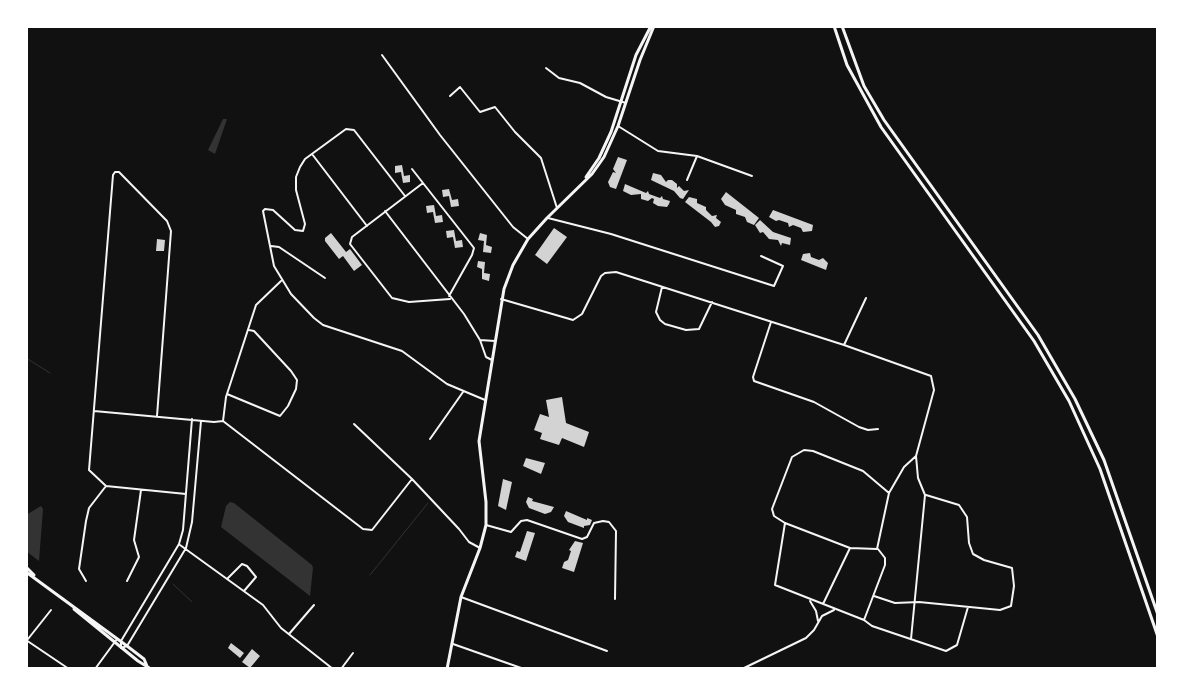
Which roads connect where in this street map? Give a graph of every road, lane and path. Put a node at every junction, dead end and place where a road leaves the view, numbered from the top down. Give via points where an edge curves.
1 (653, 26) edge
2 (834, 26) edge
3 (842, 26) edge
4 (382, 55) dead end
5 (546, 68) dead end
6 (450, 96) dead end
7 (620, 101) junction
8 (626, 103) junction
9 (618, 126) junction
10 (312, 154) junction
11 (697, 156) junction
12 (412, 169) dead end
13 (752, 176) dead end
14 (688, 180) dead end
15 (423, 183) junction
16 (582, 183) junction
17 (405, 196) junction
18 (557, 208) junction
19 (385, 211) junction
20 (547, 218) junction
21 (367, 226) junction
22 (528, 239) junction
23 (271, 246) junction
24 (761, 256) dead end
25 (325, 278) dead end
26 (281, 281) junction
27 (662, 287) junction
28 (450, 298) junction
29 (866, 298) dead end
30 (501, 299) junction
31 (712, 302) junction
32 (771, 321) junction
33 (249, 330) junction
34 (480, 340) junction
35 (495, 341) junction
36 (844, 345) junction
37 (492, 360) junction
38 (462, 392) junction
39 (227, 394) junction
40 (485, 400) junction
41 (93, 411) junction
42 (157, 416) junction
43 (192, 419) junction
44 (201, 421) junction
45 (223, 421) junction
46 (354, 424) dead end
47 (878, 429) dead end
48 (430, 438) dead end
49 (916, 456) junction
50 (412, 479) junction
51 (106, 486) junction
52 (141, 490) junction
53 (889, 493) junction
54 (186, 494) junction
55 (925, 495) junction
56 (785, 522) junction
57 (486, 525) junction
58 (180, 544) junction
59 (186, 548) junction
60 (480, 548) junction
61 (850, 548) junction
62 (877, 549) junction
63 (26, 568) edge
64 (26, 572) edge
65 (36, 578) junction
66 (227, 579) junction
67 (127, 580) dead end
68 (86, 581) dead end
69 (244, 592) junction
70 (874, 596) junction
71 (461, 597) junction
72 (615, 599) dead end
73 (64, 600) junction
74 (810, 601) junction
75 (914, 602) junction
76 (823, 604) junction
77 (314, 605) dead end
78 (968, 607) junction
79 (834, 609) junction
80 (51, 610) dead end
81 (1158, 615) edge
82 (864, 620) junction
83 (818, 621) junction
84 (289, 634) junction
85 (1158, 637) edge
86 (911, 639) junction
87 (26, 640) edge
88 (119, 640) junction
89 (114, 643) junction
90 (451, 643) junction
91 (127, 646) junction
92 (121, 648) junction
93 (607, 650) dead end
94 (353, 652) dead end
95 (147, 666) junction
96 (69, 669) edge
97 (95, 669) edge
98 (151, 669) edge
99 (333, 669) edge
100 (341, 669) edge
101 (447, 669) edge
102 (524, 669) edge
103 (742, 669) edge

1 - 7 main road via 636,56
1 - 8 main road
2 - 85 main road via 847,65 881,127 1034,341 1069,401 1100,469
3 - 81 main road via 864,86 884,120 1038,335 1076,399 1104,460
4 - 22 street via 501,212
5 - 7 street via 559,78 580,83
6 - 18 street via 460,87 480,112 495,108 541,158
7 - 8 street
7 - 16 main road via 604,147
8 - 9 main road
9 - 11 street via 658,151
9 - 16 main road via 601,162
10 - 17 street via 346,130 354,130
10 - 21 street
10 - 23 street via 296,177 298,205 305,228 299,232 273,210 265,209 263,215
11 - 13 street
11 - 14 street
12 - 15 street
15 - 17 street
15 - 28 street via 474,248
16 - 18 main road
17 - 19 street
18 - 20 main road
19 - 21 street
19 - 28 street
20 - 22 main road
20 - 24 street via 611,234 774,286 783,266
21 - 28 street via 352,238 351,245 392,298 409,302
22 - 30 main road via 513,265
23 - 25 street via 279,247
23 - 26 street via 274,266
26 - 33 street via 258,302
26 - 38 street via 304,309 323,324 402,351
27 - 30 street via 616,272 605,272 582,314 573,320
27 - 31 street
27 - 31 street via 657,315 662,322 679,328 692,331 701,328
28 - 34 street
29 - 36 street
30 - 35 main road
31 - 32 street
32 - 36 street
32 - 47 street via 754,381 814,402 859,427
33 - 39 street
33 - 39 street via 254,331 291,371 297,380 296,389 280,416
34 - 35 street
34 - 37 street via 486,357
35 - 37 main road
36 - 49 street via 933,378 934,390
37 - 40 main road
38 - 40 street
38 - 48 street
39 - 45 street
40 - 57 main road via 479,441
41 - 42 street
41 - 42 street via 113,175 119,172 168,221 172,231
41 - 51 street via 88,467 91,474
42 - 43 street
43 - 44 street
43 - 54 street
44 - 45 street
44 - 59 street via 192,522
45 - 50 street via 362,529 372,530
46 - 50 street
49 - 53 street via 904,467
49 - 55 street via 917,474
50 - 60 street via 469,542
51 - 52 street
51 - 68 street via 89,508 86,521 79,569
52 - 54 street
52 - 67 street via 134,540 139,557
53 - 56 street via 863,471 813,451 800,451 792,457 772,508 774,516
53 - 62 street
54 - 58 street
55 - 75 street
55 - 78 street via 959,505 967,517 973,554 1007,565 1014,573 1014,596 1010,608
56 - 61 street
56 - 74 street via 775,586
57 - 60 main road
57 - 72 street via 511,532 520,522 527,520 582,539 587,537 594,523 609,522 616,531
58 - 59 street
58 - 88 street
59 - 66 street
59 - 91 street
60 - 71 main road
61 - 62 street
61 - 76 street
62 - 70 street via 886,562
63 - 65 main road
64 - 65 main road
65 - 73 main road
66 - 69 street
66 - 69 street via 242,564 247,566 256,577
69 - 84 street via 266,609
70 - 75 street via 892,603
70 - 82 street
71 - 90 main road
71 - 93 street
73 - 88 main road
73 - 89 main road
74 - 76 street
74 - 83 street
75 - 78 street
75 - 86 street
76 - 79 street
77 - 84 street
78 - 86 street via 953,649 946,651
79 - 82 street
79 - 83 street
80 - 87 street
82 - 86 street via 872,626
83 - 103 street via 806,638
84 - 99 street
87 - 96 street
88 - 89 street
88 - 91 main road
88 - 92 street
89 - 92 main road
89 - 97 street
90 - 101 main road
90 - 102 street
91 - 92 street
91 - 95 main road via 144,659
92 - 95 main road
94 - 100 street
95 - 98 main road

